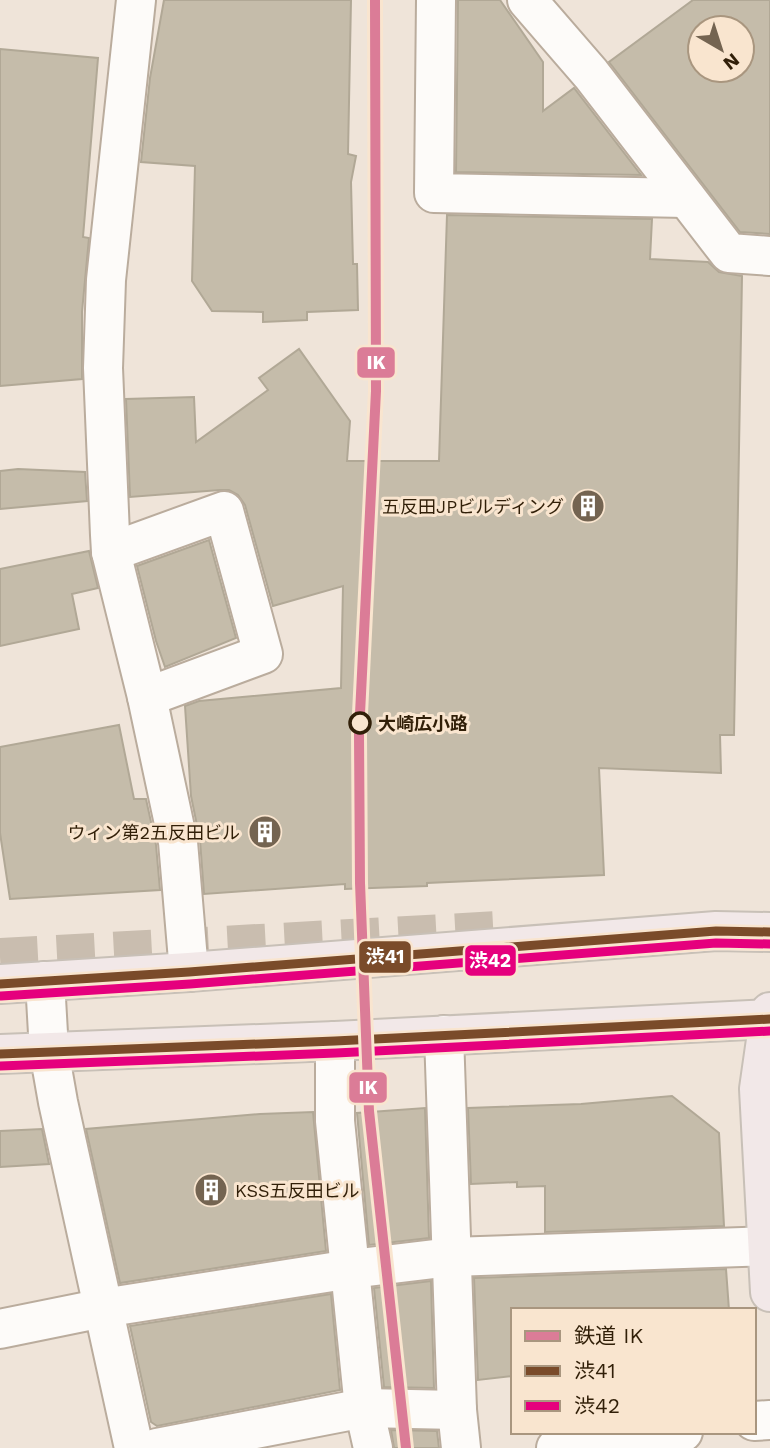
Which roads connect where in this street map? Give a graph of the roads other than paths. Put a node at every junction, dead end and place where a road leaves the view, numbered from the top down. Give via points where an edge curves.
1 (136, 0) edge
2 (436, 0) edge
3 (527, 0) edge
4 (686, 198) junction
5 (770, 256) edge
6 (111, 552) junction
7 (147, 697) junction
8 (770, 932) edge
9 (189, 972) junction
10 (46, 981) junction
11 (0, 984) edge
12 (769, 1017) edge
13 (444, 1035) junction
14 (335, 1041) junction
15 (49, 1051) junction
16 (0, 1054) edge
17 (768, 1246) junction
18 (451, 1257) junction
19 (351, 1269) junction
20 (770, 1292) edge
21 (103, 1308) junction
22 (0, 1329) edge
23 (364, 1408) junction
24 (457, 1410) junction
25 (674, 1434) edge
26 (622, 1445) edge
27 (134, 1448) edge
28 (157, 1448) edge
29 (373, 1448) edge
30 (461, 1448) edge
31 (556, 1448) edge

1 - 6 street via 106,291 103,368
2 - 4 street via 434,193
3 - 4 street via 591,74
4 - 5 street via 729,253
6 - 7 street
6 - 7 street via 224,511 263,654
7 - 9 street via 178,842
8 - 9 main road via 716,931
9 - 10 main road
10 - 11 main road
10 - 15 street
12 - 13 main road
12 - 17 main road via 760,1088
13 - 14 main road
13 - 18 street
14 - 15 main road
14 - 19 street via 335,1121
15 - 16 main road
15 - 21 street
17 - 18 street
17 - 20 main road
18 - 19 street
18 - 24 street
19 - 21 street
19 - 23 street
21 - 22 street
21 - 27 street
23 - 24 street
23 - 28 street
23 - 29 street
24 - 30 street
25 - 26 street
26 - 31 street

